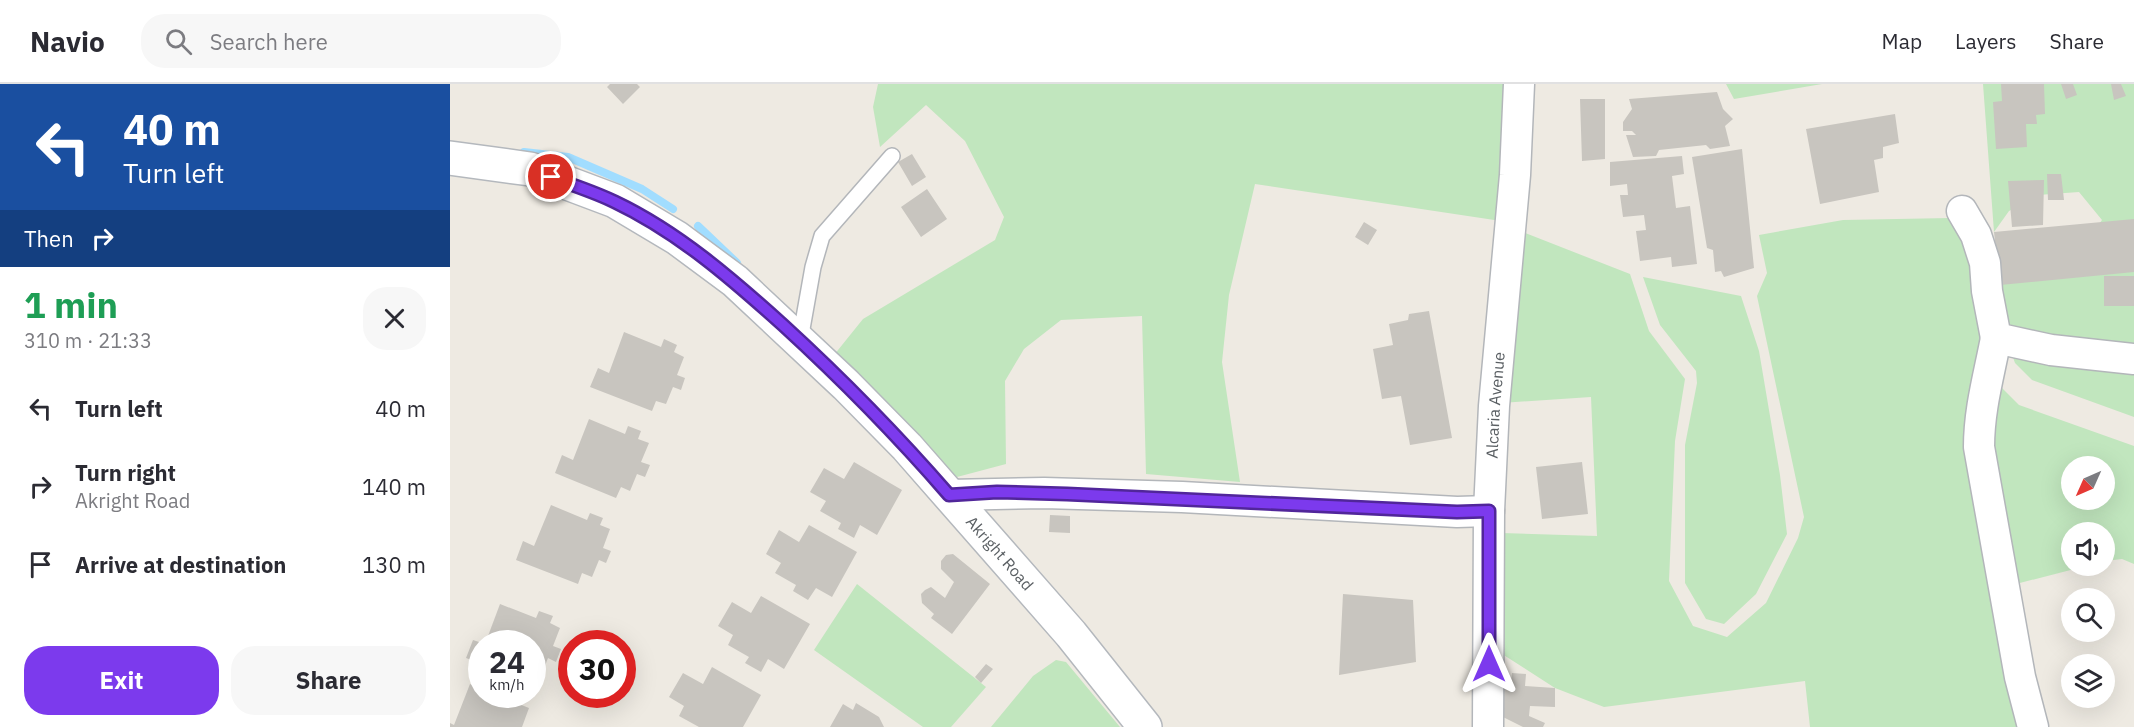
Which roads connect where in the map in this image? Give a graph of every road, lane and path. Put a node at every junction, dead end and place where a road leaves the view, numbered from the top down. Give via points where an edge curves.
1 (1519, 84) edge
2 (892, 156) dead end
3 (450, 158) edge
4 (1962, 211) dead end
5 (1996, 338) junction
6 (800, 340) junction
7 (2134, 359) edge
8 (949, 495) junction
9 (1489, 511) junction
10 (1145, 727) edge
11 (1488, 727) edge
12 (2033, 727) edge

1 - 9 street, Alcaria Avenue
2 - 6 lane via 822,236
3 - 6 street, Akright Road via 530,169 615,201 677,238 735,281
4 - 5 street via 1976,235 1985,263
5 - 7 street via 2051,350
5 - 12 street via 1979,422 1979,447 2020,677
6 - 8 street, Akright Road
8 - 9 street via 1182,497
8 - 10 street, Akright Road via 1071,634
9 - 11 street, Alcaria Avenue

